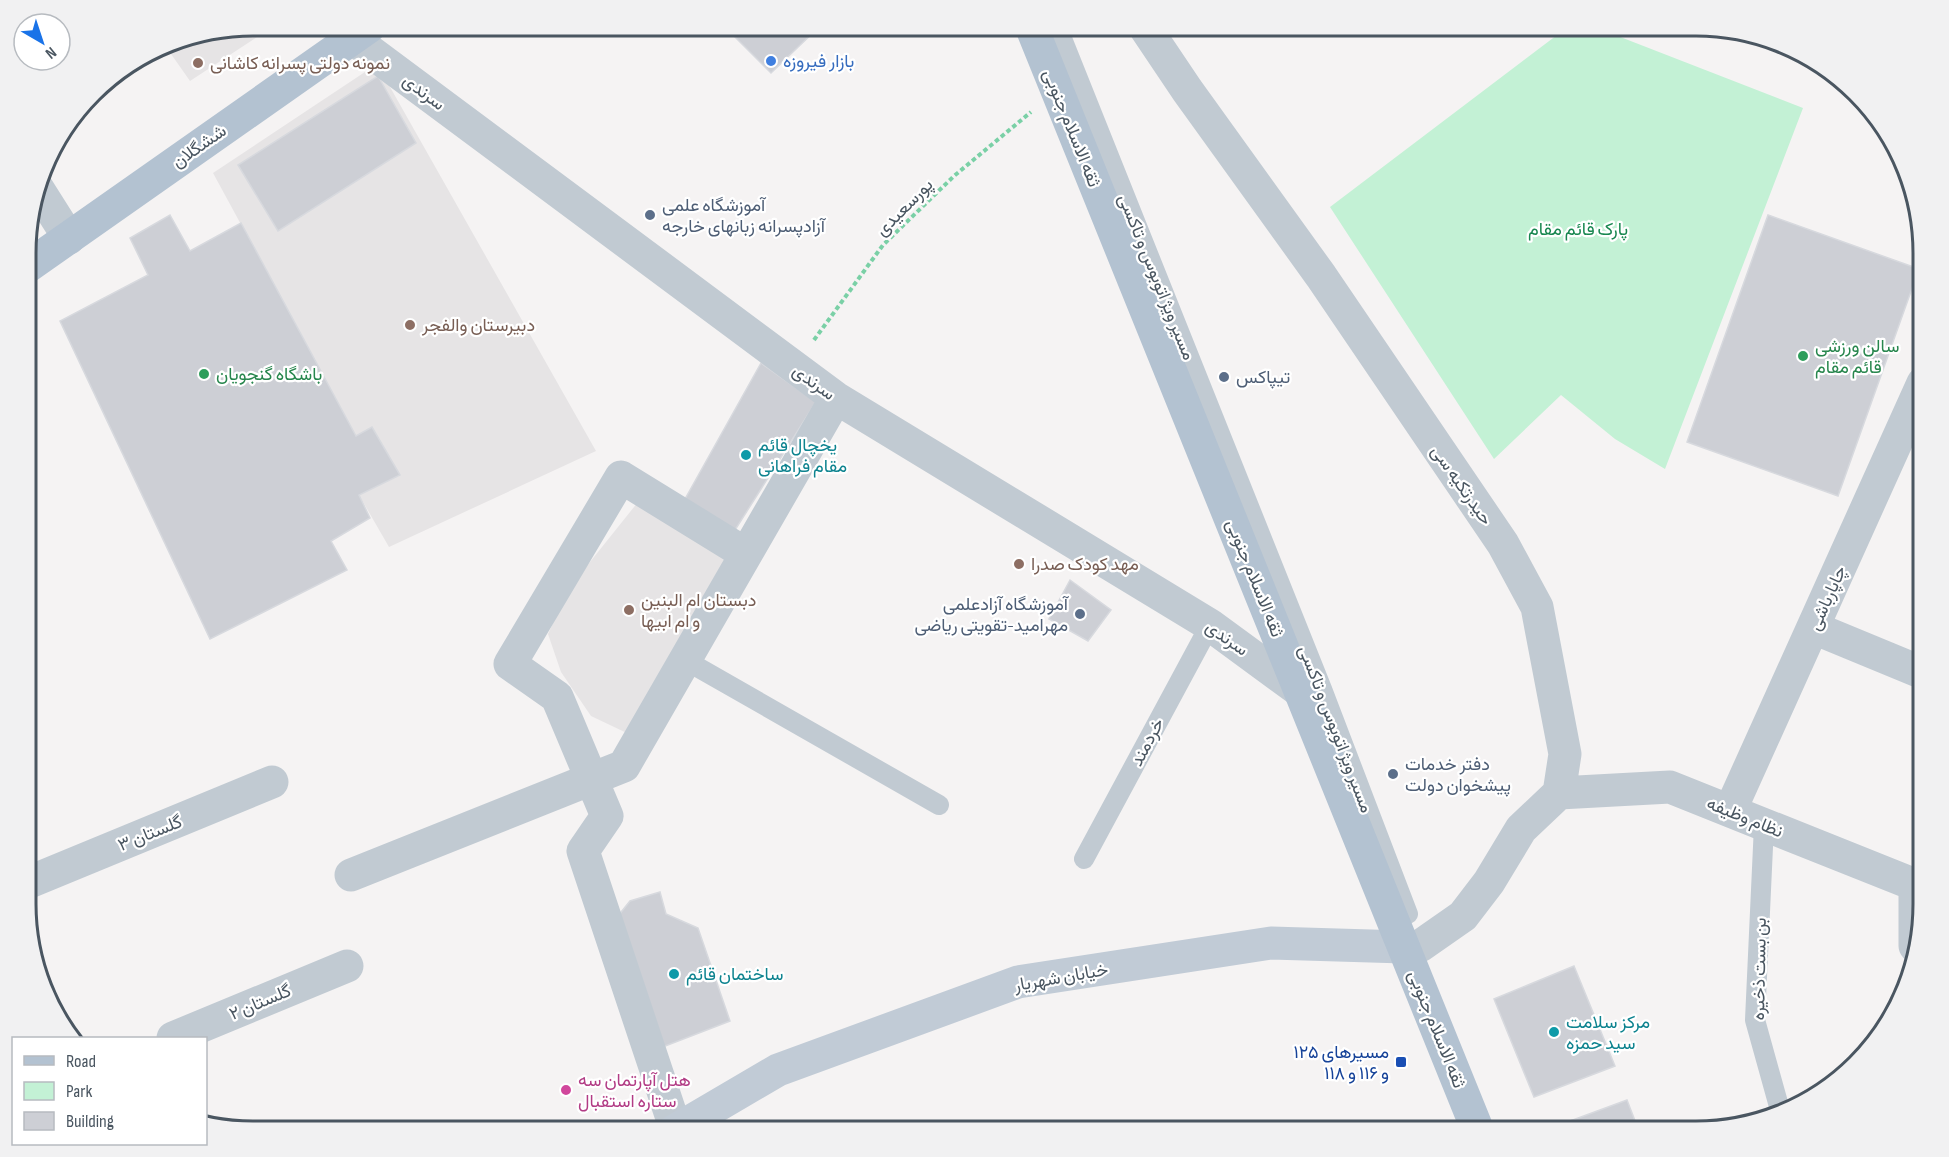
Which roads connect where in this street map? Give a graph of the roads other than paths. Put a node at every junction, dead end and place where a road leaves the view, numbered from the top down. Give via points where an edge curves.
1 (355, 36) edge
2 (366, 36) edge
3 (1035, 36) edge
4 (1061, 36) edge
5 (1151, 36) edge
6 (43, 197) edge
7 (69, 238) junction
8 (36, 261) edge
9 (836, 398) junction
10 (1913, 405) edge
11 (746, 554) junction
12 (1210, 625) junction
13 (1814, 628) junction
14 (685, 660) junction
15 (1913, 669) edge
16 (1300, 691) junction
17 (591, 779) junction
18 (272, 782) dead end
19 (1559, 793) junction
20 (939, 805) dead end
21 (1730, 811) junction
22 (1764, 825) junction
23 (1084, 859) dead end
24 (351, 875) dead end
25 (36, 879) edge
26 (1913, 884) edge
27 (1412, 947) junction
28 (346, 966) dead end
29 (175, 1037) edge
30 (1778, 1104) edge
31 (672, 1121) edge
32 (692, 1121) edge
33 (1474, 1121) edge
34 (1490, 1121) edge

1 - 7 main road, ششگلان
2 - 9 street, سرندی
3 - 16 main road, ثقه الاسلام جنوبی
4 - 27 lane, مسیر ویژ اتوبوس و تاکسی via 1322,689
5 - 19 street, حیدرتکیه سی via 1503,544 1538,607 1565,754
6 - 7 street
7 - 8 main road, ششگلان
9 - 11 street
9 - 12 street, سرندی
10 - 13 street, چاپارباشی
11 - 14 street
11 - 17 street via 621,477 510,664 557,697
12 - 16 street, سرندی
12 - 23 lane, خردمند
13 - 15 street
13 - 21 street, چاپارباشی
14 - 17 street via 624,766
14 - 20 lane
16 - 27 main road, ثقه الاسلام جنوبی
17 - 24 street
17 - 31 street via 606,816 583,851
18 - 25 street, گلستان ۳
19 - 21 street, نظام وظیفه via 1670,787
19 - 27 street via 1521,829 1463,916
21 - 22 street, نظام وظیفه
22 - 26 street, نظام وظیفه
22 - 30 lane, بن بست ذخیره via 1755,1020
27 - 32 street, خیابان شهریار via 1271,943 1018,982 778,1070
27 - 33 main road, ثقه الاسلام جنوبی
27 - 34 lane, مسیر ویژ اتوبوس و تاکسی
28 - 29 street, گلستان ۲

